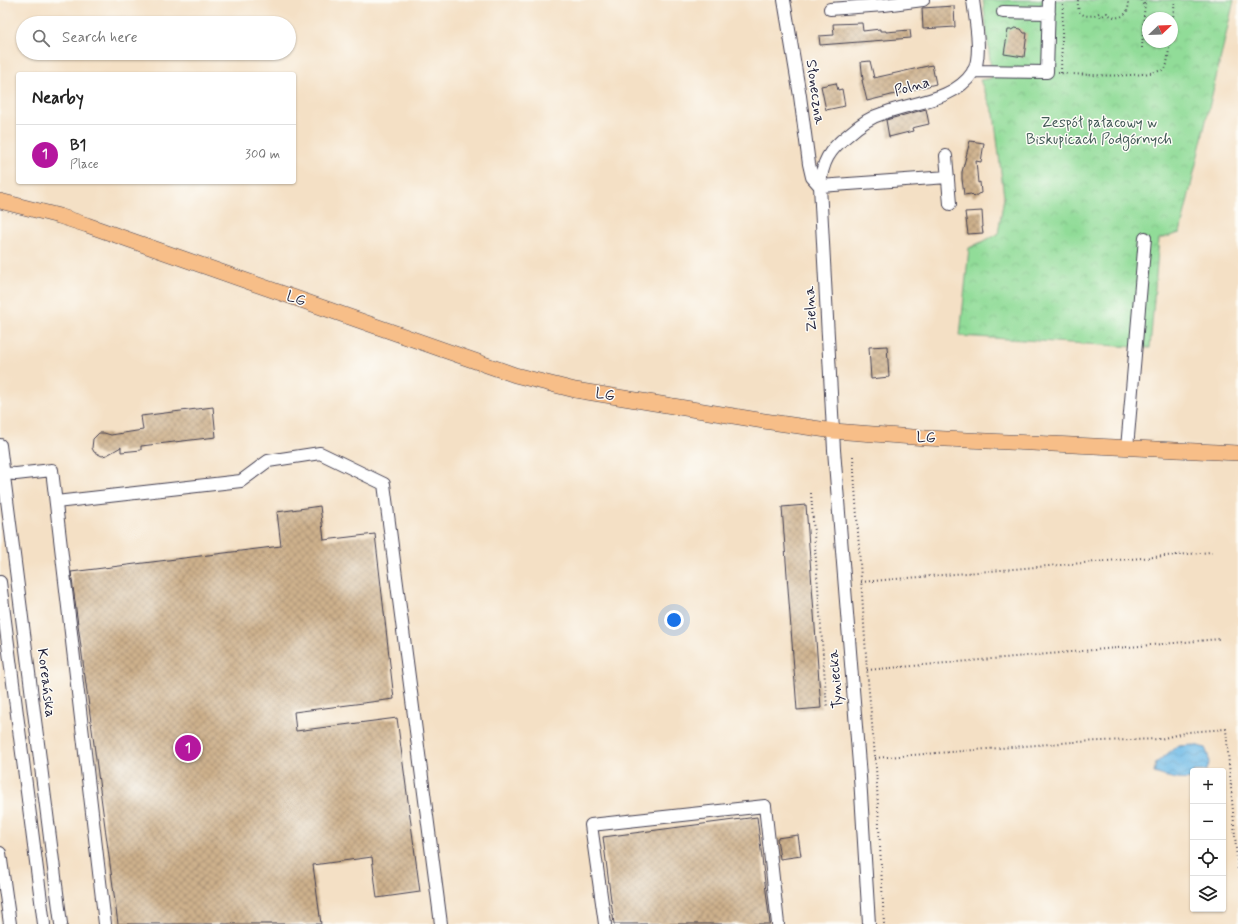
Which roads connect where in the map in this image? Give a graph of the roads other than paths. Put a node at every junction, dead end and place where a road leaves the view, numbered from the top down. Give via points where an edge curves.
1 (784, 0) edge
2 (923, 0) edge
3 (973, 0) edge
4 (1049, 0) edge
5 (830, 9) dead end
6 (1003, 12) dead end
7 (1049, 13) junction
8 (973, 71) junction
9 (946, 156) dead end
10 (948, 177) junction
11 (820, 186) junction
12 (0, 200) edge
13 (950, 204) dead end
14 (1145, 238) dead end
15 (834, 431) junction
16 (0, 445) edge
17 (1126, 448) junction
18 (1238, 453) edge
19 (2, 473) edge
20 (56, 502) junction
21 (0, 582) edge
22 (0, 853) edge
23 (10, 924) edge
24 (44, 924) edge
25 (61, 924) edge
26 (105, 924) edge
27 (441, 924) edge
28 (605, 924) edge
29 (778, 924) edge
30 (869, 924) edge

1 - 11 street, Słoneczna via 809,164 812,177
2 - 5 street
3 - 8 street via 978,55
4 - 7 street
6 - 7 street
7 - 8 street via 1047,72
8 - 11 street, Polna via 962,83 946,94 883,113 855,129 830,152 821,173
9 - 10 street
10 - 11 street
10 - 13 street
11 - 15 street, Zielna
12 - 15 main road, LG via 94,227 515,375 575,390
14 - 17 street
15 - 17 main road, LG
15 - 30 street, Tyniecka
16 - 19 street, Koreańska
17 - 18 main road, LG
19 - 20 street via 52,470
19 - 25 street, Koreańska
20 - 26 street
20 - 27 street via 241,481 268,461 320,453 384,484
21 - 24 street
22 - 23 street
28 - 29 street via 591,825 765,806

